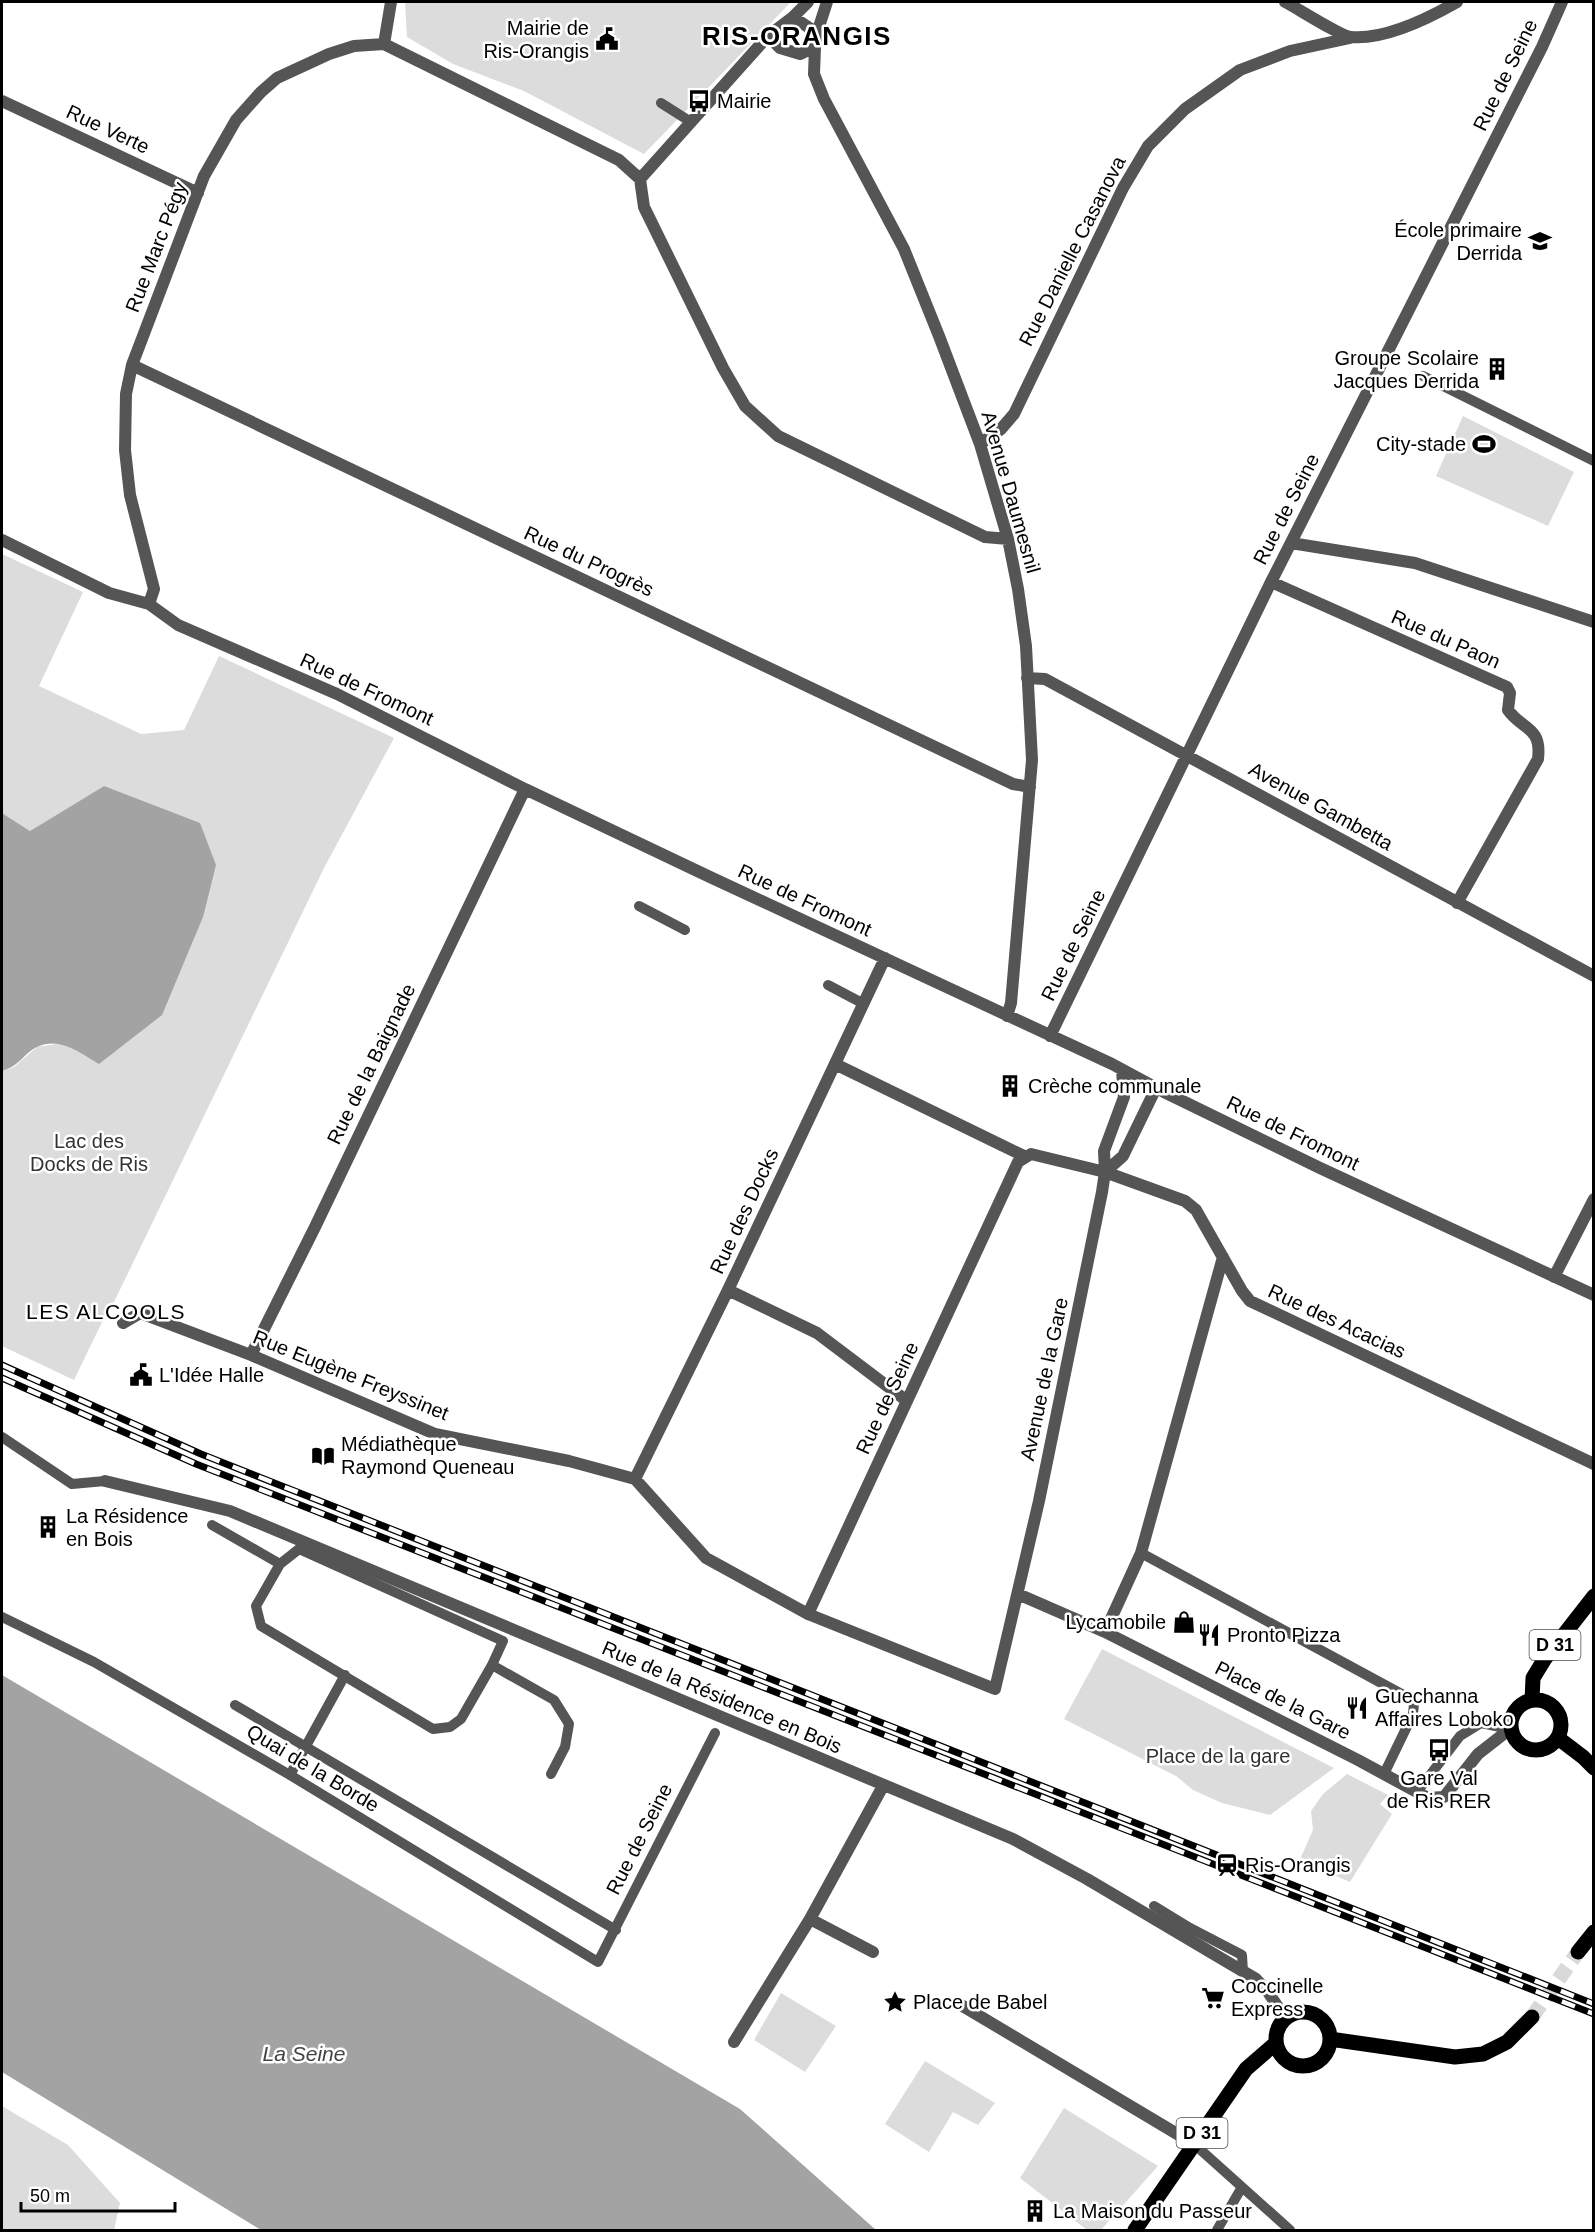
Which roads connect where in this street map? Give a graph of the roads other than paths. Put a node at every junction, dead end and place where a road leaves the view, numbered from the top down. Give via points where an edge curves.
1 (391, 2) edge
2 (808, 2) edge
3 (827, 2) edge
4 (1285, 2) edge
5 (1457, 2) edge
6 (1562, 2) edge
7 (793, 17) junction
8 (817, 33) junction
9 (768, 36) junction
10 (1350, 38) junction
11 (384, 44) junction
12 (815, 47) junction
13 (780, 48) junction
14 (752, 56) junction
15 (2, 101) edge
16 (662, 103) dead end
17 (691, 122) junction
18 (640, 178) junction
19 (198, 193) junction
20 (132, 365) junction
21 (1423, 376) dead end
22 (980, 444) junction
23 (1593, 461) edge
24 (1008, 539) junction
25 (2, 540) edge
26 (1291, 543) junction
27 (1271, 582) junction
28 (149, 604) junction
29 (1593, 622) edge
30 (1027, 678) junction
31 (1187, 755) junction
32 (1030, 787) junction
33 (525, 789) junction
34 (1457, 903) junction
35 (639, 906) dead end
36 (685, 930) dead end
37 (885, 958) junction
38 (1593, 976) edge
39 (828, 985) dead end
40 (864, 1004) junction
41 (1007, 1016) junction
42 (1050, 1036) junction
43 (835, 1065) junction
44 (1122, 1070) junction
45 (1156, 1088) junction
46 (1024, 1156) junction
47 (1105, 1172) junction
48 (1593, 1199) edge
49 (1223, 1257) junction
50 (1554, 1277) junction
51 (728, 1290) junction
52 (1593, 1296) edge
53 (123, 1323) dead end
54 (251, 1355) junction
55 (907, 1401) junction
56 (2, 1437) edge
57 (1593, 1464) edge
58 (635, 1479) junction
59 (105, 1481) joint
60 (212, 1525) dead end
61 (1141, 1553) junction
62 (280, 1564) junction
63 (1018, 1594) junction
64 (1593, 1596) edge
65 (808, 1614) junction
66 (2, 1617) edge
67 (1105, 1632) junction
68 (492, 1665) junction
69 (345, 1675) junction
70 (1532, 1700) junction
71 (235, 1705) dead end
72 (1510, 1729) junction
73 (715, 1733) dead end
74 (1558, 1738) junction
75 (306, 1747) junction
76 (1593, 1768) edge
77 (551, 1774) dead end
78 (1384, 1774) junction
79 (290, 1775) junction
80 (883, 1786) junction
81 (1417, 1791) junction
82 (1154, 1906) dead end
83 (810, 1919) junction
84 (616, 1930) junction
85 (1593, 1932) edge
86 (873, 1952) dead end
87 (1578, 1952) tunnel mouth
88 (598, 1962) joint
89 (1244, 1972) junction
90 (961, 2005) dead end
91 (1532, 2017) tunnel mouth
92 (1286, 2019) junction
93 (1330, 2039) junction
94 (734, 2042) dead end
95 (1276, 2043) junction
96 (1194, 2145) junction
97 (1242, 2187) junction
98 (1135, 2230) edge
99 (1217, 2230) edge
100 (1290, 2230) edge

1 - 11 street
2 - 7 street
3 - 8 street, Avenue Daumesnil
4 - 10 street
5 - 10 street, Rue Danielle Casanova via 1432,17 1386,34
6 - 26 street, Rue de Seine
7 - 8 street
7 - 9 street
8 - 12 street, Avenue Daumesnil
9 - 13 street
9 - 14 street
10 - 22 street, Rue Danielle Casanova via 1290,51 1240,70 1185,109 1148,146 1122,188 1014,414
11 - 18 street via 619,160
11 - 19 street, Rue Marc Pégy via 354,46 277,78 236,120
12 - 13 street via 800,54
12 - 22 street, Avenue Daumesnil via 814,74 824,99 904,249
13 - 14 street
14 - 17 street
15 - 19 street, Rue Verte
16 - 17 lane
17 - 18 street
18 - 24 street via 644,207 745,406 778,436 985,537
19 - 20 street, Rue Marc Pégy
20 - 28 street, Rue Marc Pégy via 126,394 125,450 130,495 154,589
20 - 32 street, Rue du Progrès via 1014,784
21 - 23 lane
22 - 24 street, Avenue Daumesnil
24 - 30 street, Avenue Daumesnil via 1026,646
25 - 28 street, Rue de Fromont via 109,593
26 - 27 street, Rue de Seine
26 - 29 street via 1415,563
27 - 31 street, Rue de Seine
27 - 34 street, Rue du Paon via 1507,687 1508,710 1535,734 1538,759
28 - 33 street, Rue de Fromont via 177,625 337,694
30 - 31 street, Avenue Gambetta via 1045,679
30 - 32 street, Avenue Daumesnil via 1032,749
31 - 34 street, Avenue Gambetta
31 - 42 street, Rue de Seine
32 - 41 street, Avenue Daumesnil
33 - 37 street, Rue de Fromont
33 - 54 street, Rue de la Baignade
34 - 38 street, Avenue Gambetta
35 - 36 lane
37 - 40 street, Rue des Docks
37 - 41 street, Rue de Fromont
39 - 40 lane
40 - 43 street, Rue des Docks
41 - 42 street, Rue de Fromont
42 - 44 street, Rue de Fromont
43 - 46 street
43 - 51 street, Rue des Docks
44 - 45 street, Rue de Fromont
44 - 47 street via 1124,1097 1104,1151
45 - 47 street via 1123,1156
45 - 50 street, Rue de Fromont
46 - 47 street via 1038,1155
46 - 55 street, Rue de Seine
47 - 49 street, Rue des Acacias via 1185,1201 1196,1210
47 - 63 street, Avenue de la Gare
48 - 50 street
49 - 57 street, Rue des Acacias via 1250,1301
49 - 61 street
50 - 52 street, Rue de Fromont
51 - 55 street via 818,1333
51 - 58 street, Rue des Docks
53 - 54 street, Rue Eugène Freyssinet via 140,1313
54 - 58 street, Rue Eugène Freyssinet via 435,1434 569,1461
55 - 65 street, Rue de Seine
56 - 59 lane via 72,1484
58 - 65 street via 706,1558
59 - 80 street, Rue de la Résidence en Bois via 230,1511
60 - 62 lane
61 - 67 street
61 - 78 lane via 1409,1698 1414,1704 1413,1714
62 - 68 lane via 299,1549 503,1641
62 - 69 lane via 256,1605 261,1626
63 - 65 street, Avenue de la Gare via 995,1689
63 - 67 street, Place de la Gare
64 - 70 main road, D 31 via 1533,1678
66 - 79 lane, Quai de la Borde via 94,1662
67 - 78 street, Place de la Gare
68 - 69 lane via 461,1719 450,1727 433,1729
68 - 77 lane via 554,1700 569,1724 565,1748
69 - 75 lane
70 - 72 main road via 1513,1713
70 - 74 main road via 1548,1702 1559,1714
71 - 75 lane
72 - 74 main road via 1517,1743 1531,1750 1546,1748
72 - 81 street, Place de la Gare via 1478,1754 1443,1797 1428,1798
72 - 81 lane via 1481,1723 1460,1736
73 - 84 lane, Rue de Seine
74 - 76 main road
75 - 79 lane
75 - 84 lane
78 - 81 street, Place de la Gare
79 - 88 lane, Quai de la Borde
80 - 83 street
80 - 89 street, Rue de la Résidence en Bois via 1013,1839
82 - 89 lane via 1242,1955
83 - 86 street
83 - 94 street
84 - 88 lane, Rue de Seine
85 - 87 main road
89 - 92 street, Rue de la Résidence en Bois via 1268,1992
90 - 96 street
91 - 93 main road via 1507,2042 1474,2055 1455,2057
92 - 93 main road via 1299,2013 1311,2014 1321,2019
92 - 95 main road via 1279,2027
93 - 95 main road via 1325,2056 1307,2066 1287,2061
95 - 96 main road, D 31 via 1246,2069
96 - 97 lane
96 - 98 main road, D 31
97 - 99 lane
97 - 100 lane

